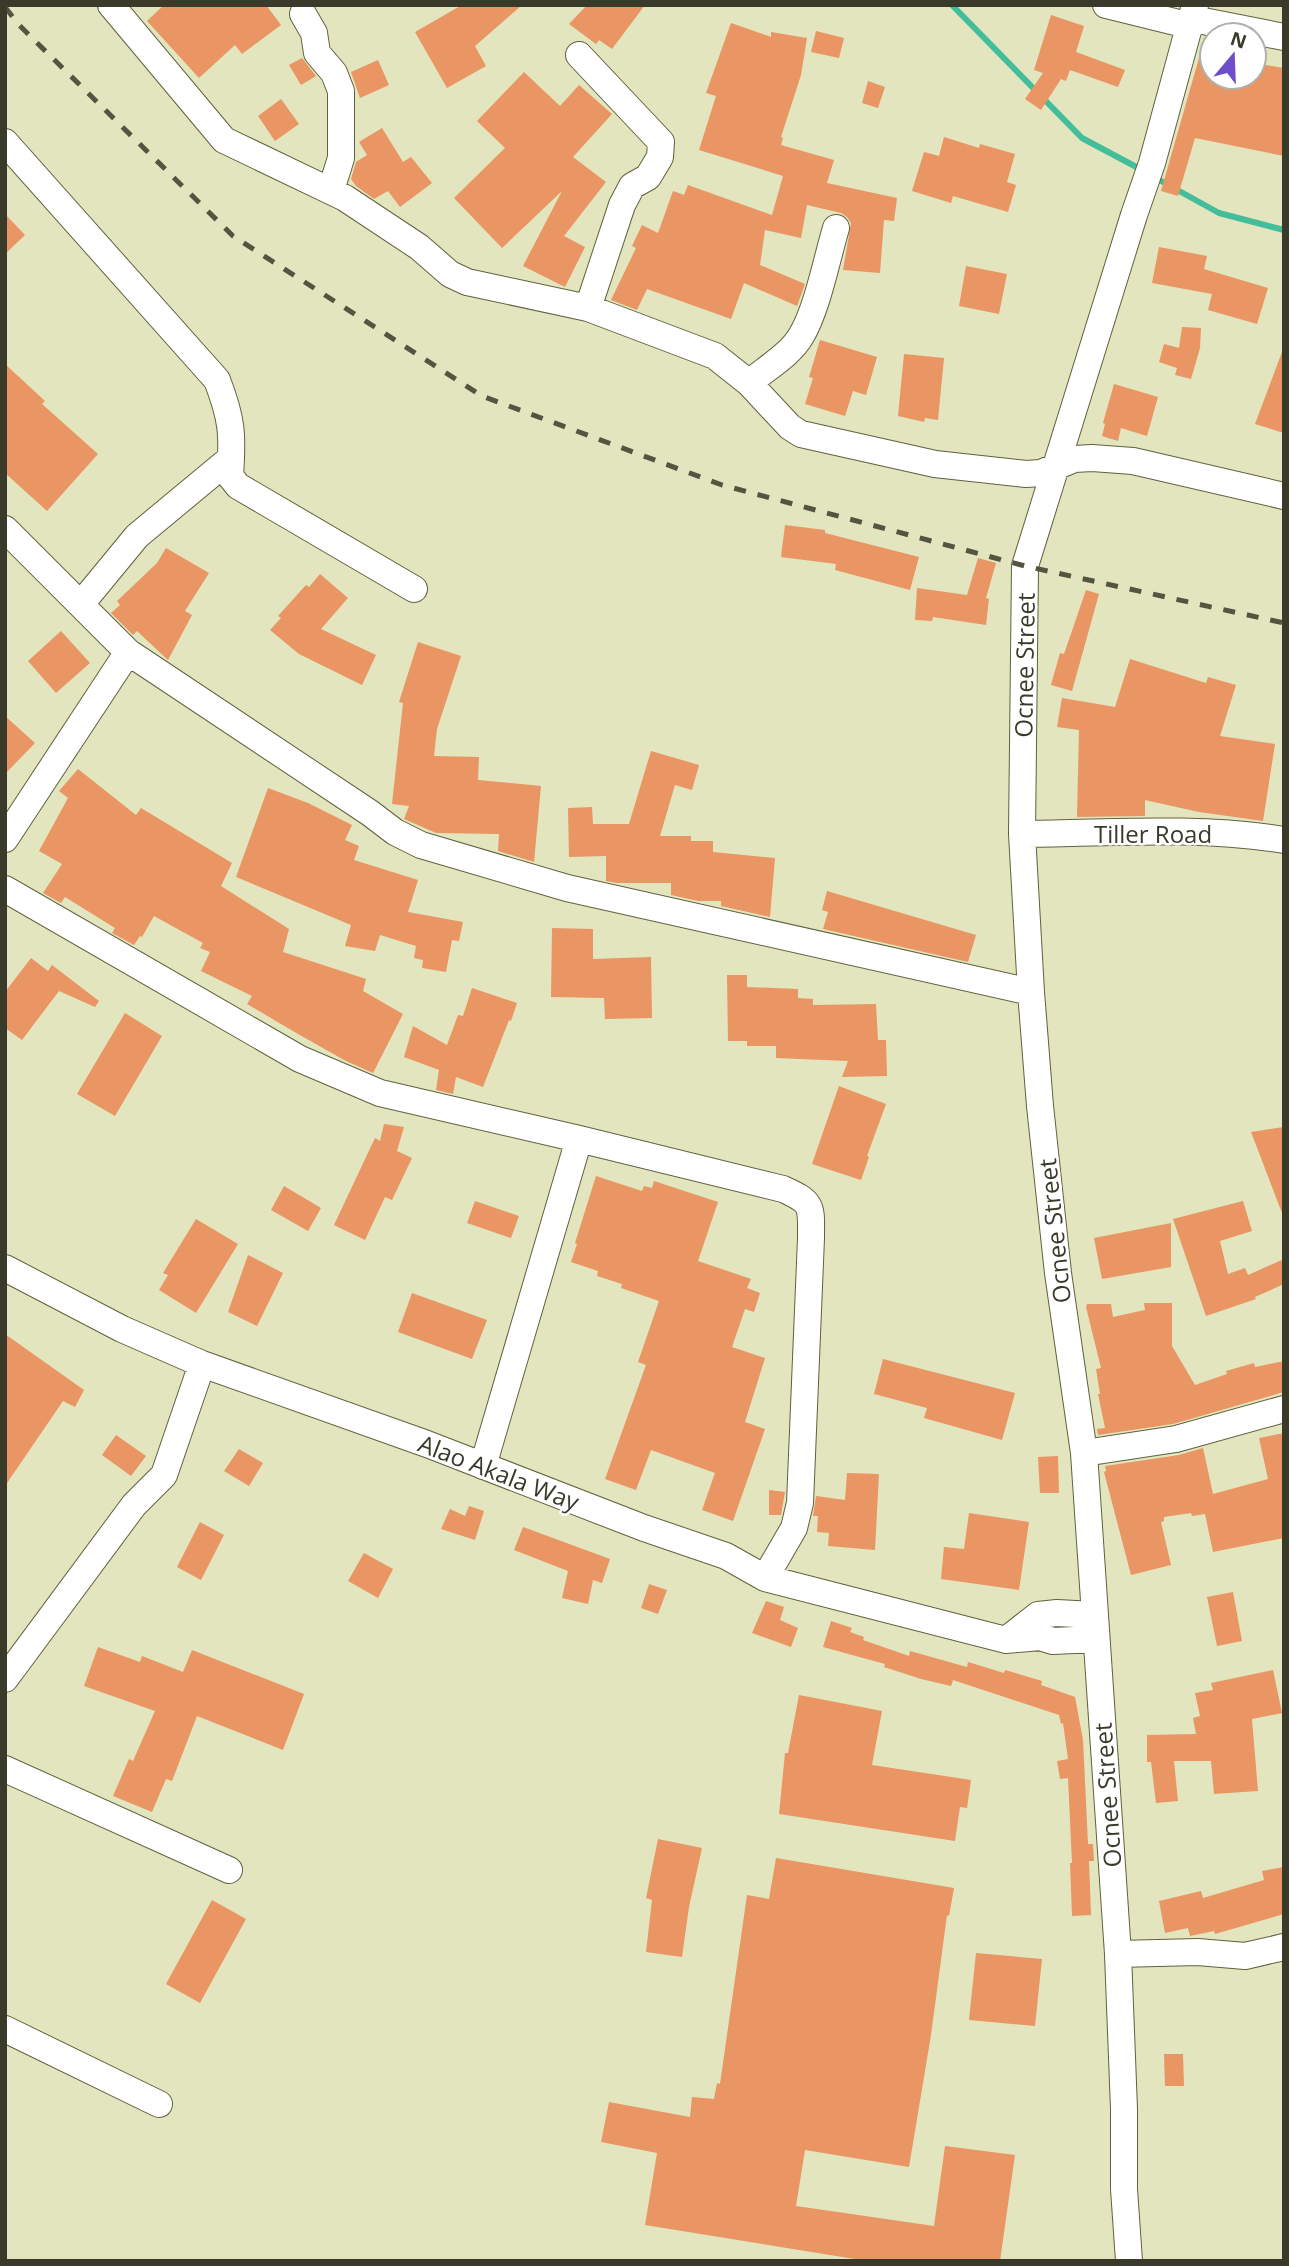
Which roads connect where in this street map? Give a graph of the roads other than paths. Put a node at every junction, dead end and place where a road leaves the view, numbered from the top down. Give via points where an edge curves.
1 (1106, 5) edge
2 (117, 7) edge
3 (303, 14) dead end
4 (1193, 17) edge
5 (1284, 37) edge
6 (579, 55) dead end
7 (5, 142) edge
8 (331, 190) junction
9 (836, 228) dead end
10 (588, 308) junction
11 (749, 383) junction
12 (231, 458) junction
13 (1057, 465) junction
14 (1284, 496) edge
15 (5, 529) edge
16 (414, 589) dead end
17 (81, 604) junction
18 (128, 652) junction
19 (1022, 834) junction
20 (5, 839) edge
21 (1284, 840) edge
22 (5, 889) edge
23 (1031, 992) junction
24 (579, 1139) junction
25 (5, 1268) edge
26 (202, 1364) junction
27 (1284, 1409) edge
28 (1084, 1453) junction
29 (483, 1466) junction
30 (1091, 1575) junction
31 (765, 1578) junction
32 (1057, 1613) junction
33 (1095, 1627) junction
34 (1006, 1640) junction
35 (1053, 1641) junction
36 (5, 1679) edge
37 (1099, 1684) junction
38 (5, 1769) edge
39 (229, 1870) dead end
40 (1284, 1947) edge
41 (1118, 1954) junction
42 (5, 2029) edge
43 (159, 2104) dead end
44 (1129, 2261) edge

1 - 4 street
2 - 8 street via 223,139
3 - 8 street via 314,33 317,53 341,91 341,158
4 - 5 street
4 - 13 street, Ocnee Street
6 - 10 street via 661,142 660,157 648,177 632,186 622,205
7 - 12 street via 217,380 233,436
8 - 10 street via 467,282
9 - 11 street via 802,335
10 - 11 street via 715,356
11 - 13 street via 801,434 935,464 1026,474
12 - 16 street via 230,476 238,486
12 - 17 street via 137,536
13 - 14 street via 1092,458 1133,461
13 - 19 street, Ocnee Street via 1025,566
15 - 17 street
17 - 18 street
18 - 20 street
18 - 23 street via 421,845 567,888
19 - 21 street, Tiller Road via 1206,832
19 - 23 street, Ocnee Street
22 - 24 street via 300,1059 341,1077 380,1093
23 - 28 street, Ocnee Street via 1058,1273
24 - 29 street
24 - 31 street via 783,1189 802,1198 811,1209 800,1503 793,1528
25 - 26 street, Alao Akala Way via 122,1329
26 - 29 street, Alao Akala Way
26 - 36 street via 164,1475 134,1505
27 - 28 street via 1176,1439
28 - 30 street, Ocnee Street
29 - 31 street, Alao Akala Way via 726,1556
30 - 32 street
30 - 33 street, Ocnee Street
31 - 34 street, Alao Akala Way
32 - 33 street
32 - 34 street via 1038,1615
33 - 35 street, Alao Akala Way
33 - 37 street, Ocnee Street
34 - 35 street, Alao Akala Way via 1040,1637
35 - 37 street via 1071,1653
37 - 41 street, Ocnee Street
38 - 39 street
40 - 41 street via 1245,1956
41 - 44 street, Ocnee Street
42 - 43 street

